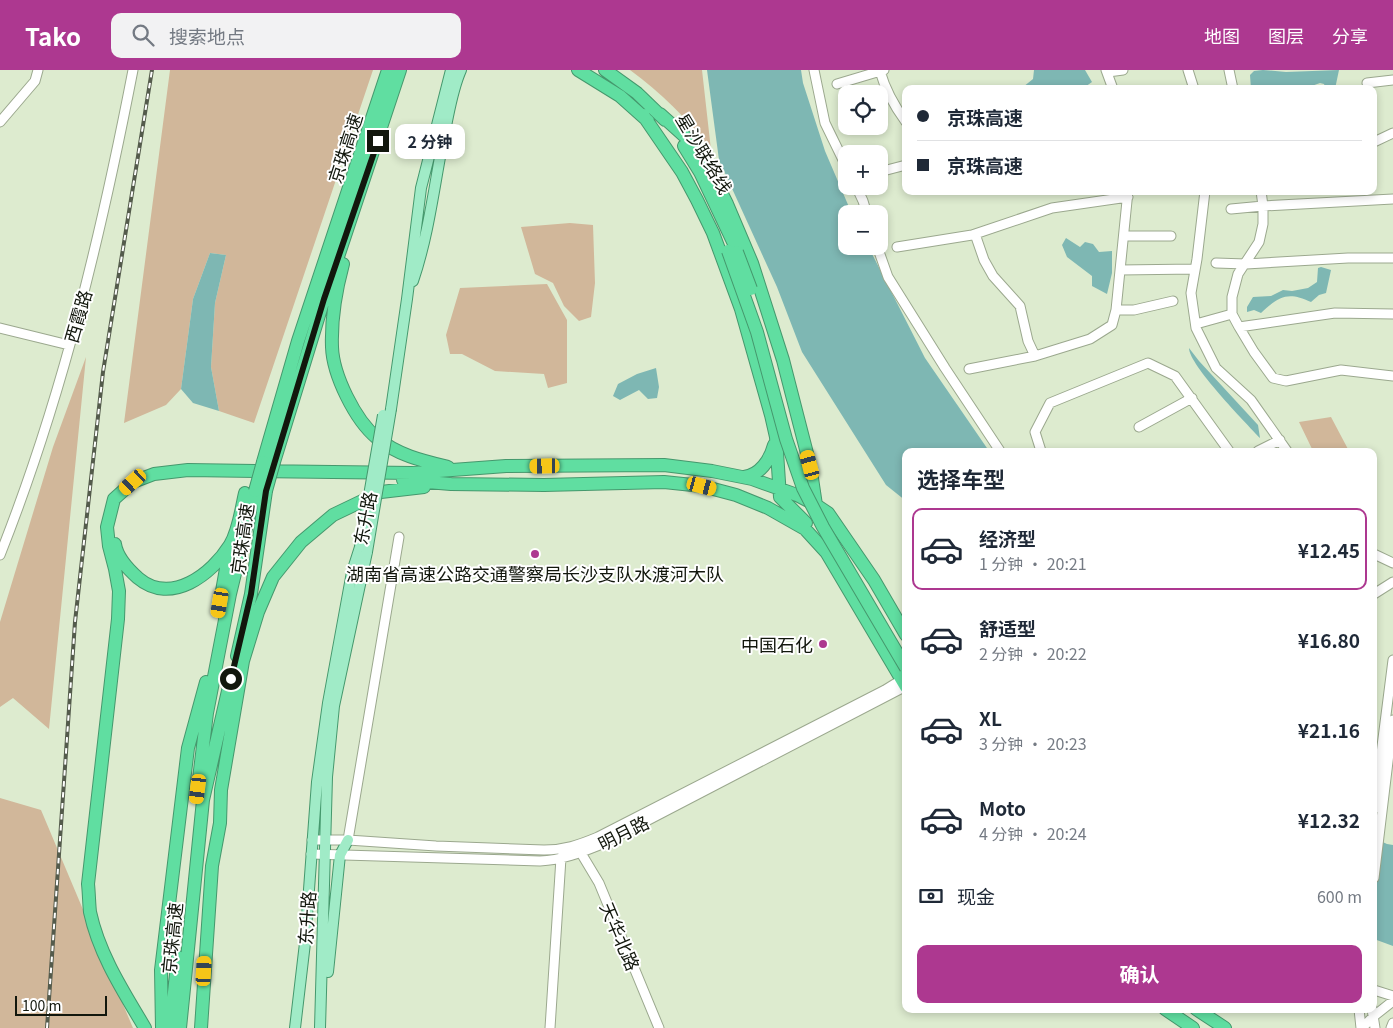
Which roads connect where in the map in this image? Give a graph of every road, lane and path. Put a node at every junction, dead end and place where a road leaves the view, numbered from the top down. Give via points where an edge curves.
1 (38, 70) edge
2 (132, 70) edge
3 (388, 70) edge
4 (400, 70) edge
5 (445, 70) edge
6 (451, 70) edge
7 (461, 70) edge
8 (578, 70) edge
9 (604, 70) edge
10 (814, 70) edge
11 (1123, 70) edge
12 (1188, 70) edge
13 (1229, 70) edge
14 (882, 71) edge
15 (1107, 71) edge
16 (1393, 80) edge
17 (1366, 83) dead end
18 (836, 84) dead end
19 (1112, 85) edge
20 (1193, 85) edge
21 (1232, 85) edge
22 (660, 114) junction
23 (643, 115) junction
24 (902, 116) edge
25 (0, 122) edge
26 (1393, 133) edge
27 (378, 141) junction
28 (1377, 141) edge
29 (838, 150) edge
30 (902, 166) edge
31 (888, 170) edge
32 (1123, 195) edge
33 (1128, 195) edge
34 (1204, 195) edge
35 (1262, 195) edge
36 (1393, 199) edge
37 (1263, 206) junction
38 (1231, 209) dead end
39 (975, 234) junction
40 (1124, 236) junction
41 (1171, 236) dead end
42 (897, 247) dead end
43 (732, 250) junction
44 (880, 255) edge
45 (1393, 258) edge
46 (1216, 263) dead end
47 (1246, 264) junction
48 (1195, 269) junction
49 (1120, 270) junction
50 (407, 299) junction
51 (1174, 301) dead end
52 (1116, 310) junction
53 (1232, 314) junction
54 (1393, 314) edge
55 (1196, 324) junction
56 (1239, 327) junction
57 (0, 328) edge
58 (69, 345) junction
59 (1035, 356) junction
60 (969, 369) dead end
61 (1393, 376) edge
62 (1192, 398) junction
63 (388, 408) junction
64 (1139, 427) dead end
65 (776, 437) junction
66 (1280, 440) junction
67 (998, 448) edge
68 (1039, 448) edge
69 (1227, 448) edge
70 (1264, 448) edge
71 (1285, 448) edge
72 (263, 463) junction
73 (462, 470) junction
74 (742, 477) junction
75 (450, 484) junction
76 (779, 489) junction
77 (255, 492) junction
78 (816, 505) junction
79 (399, 537) dead end
80 (230, 544) junction
81 (364, 549) junction
82 (826, 552) junction
83 (0, 555) edge
84 (1377, 555) edge
85 (1393, 563) edge
86 (1393, 569) edge
87 (1393, 574) edge
88 (1393, 582) edge
89 (1377, 592) edge
90 (902, 628) edge
91 (902, 645) edge
92 (1393, 660) edge
93 (902, 674) edge
94 (215, 675) junction
95 (902, 675) edge
96 (902, 683) edge
97 (227, 696) junction
98 (1393, 720) edge
99 (1377, 812) edge
100 (179, 820) junction
101 (312, 840) junction
102 (348, 840) junction
103 (325, 841) junction
104 (566, 848) junction
105 (579, 849) junction
106 (311, 854) junction
107 (325, 854) junction
108 (340, 855) junction
109 (561, 858) junction
110 (212, 866) junction
111 (1377, 991) edge
112 (1393, 996) edge
113 (1393, 1001) edge
114 (1377, 1010) edge
115 (1171, 1013) edge
116 (1202, 1013) edge
117 (1360, 1013) edge
118 (1372, 1013) edge
119 (1373, 1013) edge
120 (171, 1014) junction
121 (1393, 1023) edge
122 (145, 1028) edge
123 (162, 1028) edge
124 (170, 1028) edge
125 (180, 1028) edge
126 (201, 1028) edge
127 (295, 1028) edge
128 (321, 1028) edge
129 (550, 1028) edge
130 (659, 1028) edge
131 (1194, 1028) edge
132 (1225, 1028) edge
133 (1362, 1028) edge
134 (1375, 1028) edge
135 (1391, 1028) edge

1 - 25 street via 35,81
2 - 58 street, 西霞路 via 103,216
3 - 72 highway, 京珠高速 via 298,342
4 - 27 highway, 京珠高速
5 - 63 main road, 东升路 via 417,189
6 - 50 main road, 东升路 via 420,188
7 - 50 main road via 455,83 437,168 422,255
8 - 23 highway via 620,96
9 - 22 highway, 星沙联络线 via 621,80
10 - 29 street via 825,123
11 - 15 street
12 - 20 street
13 - 21 street
14 - 18 street
14 - 24 street via 883,83
15 - 19 street
16 - 17 street
22 - 43 highway, 星沙联络线 via 700,172 725,222
22 - 78 highway via 690,140 709,168 749,255 783,360 810,465
23 - 43 highway via 692,176
23 - 65 highway via 682,172 712,233 742,309
26 - 28 street
27 - 72 highway, 京珠高速
27 - 73 highway via 342,270 334,311 332,349 342,388 362,422 377,438 394,450 419,460
30 - 31 street
32 - 39 street via 1052,208
33 - 40 street
34 - 48 street
35 - 37 street
36 - 37 street
37 - 38 street
37 - 47 street via 1259,242
39 - 42 street
39 - 59 street via 993,276 1020,306
40 - 41 street
40 - 49 street
43 - 91 highway, bridge via 763,322 795,441 812,488 842,546
43 - 93 highway, bridge via 803,488
44 - 67 street via 888,277
45 - 47 street
46 - 47 street
47 - 53 street via 1238,274 1232,297
48 - 49 street
48 - 55 street via 1191,293
49 - 52 street
50 - 63 main road, 东升路
51 - 52 street via 1134,310
52 - 59 street via 1112,325 1090,339
53 - 55 street
53 - 56 street
54 - 56 street via 1335,313
55 - 66 street via 1216,368 1251,400
56 - 61 street via 1273,378 1286,381 1341,370
57 - 58 street
58 - 83 street, 西霞路 via 40,442
59 - 60 street
62 - 64 street
62 - 68 street via 1175,376 1148,363 1050,403 1035,432
62 - 69 street
63 - 81 main road, 东升路, bridge
65 - 74 highway via 773,450 762,468
65 - 76 highway
66 - 70 street
66 - 71 street
72 - 77 highway, 京珠高速, bridge
73 - 74 highway via 506,466 664,465
73 - 122 highway via 412,473 188,470 154,474 133,482 114,499 107,527 119,591 118,620 88,884 96,932 114,973
74 - 76 highway
75 - 80 highway via 405,480 176,477 151,481 131,492 118,508 113,528 116,549 127,568 144,582 168,590 192,582 211,568
75 - 82 highway via 664,482 702,486 768,508 805,530
75 - 110 highway via 381,492 333,515 301,542 273,577 243,661 229,733
76 - 78 highway
76 - 82 highway via 780,497 815,534
77 - 80 highway
77 - 94 highway, 京珠高速 via 230,594
77 - 97 highway, 京珠高速 via 251,594
78 - 90 highway via 828,513 844,534
79 - 102 street
80 - 100 highway via 206,681 188,748
81 - 101 main road, 东升路 via 352,572 328,703
81 - 103 main road, 东升路 via 334,706
82 - 95 highway
84 - 85 street
86 - 87 street
88 - 89 street
92 - 99 street
94 - 100 highway
94 - 120 highway, 京珠高速 via 207,713
96 - 105 street, 明月路
97 - 110 highway
97 - 125 highway, 京珠高速 via 203,800
98 - 99 street
100 - 120 highway
100 - 123 highway via 161,970
101 - 103 street, 明月路
101 - 106 main road, 东升路
102 - 103 street, 明月路
102 - 104 street, 明月路 via 446,847
102 - 108 main road, 东升路
103 - 107 main road, 东升路
104 - 105 street, 明月路
104 - 109 street
105 - 109 street, 明月路
105 - 130 street, 天华北路 via 598,883
106 - 107 street, 明月路
106 - 127 main road, 东升路
107 - 108 street, 明月路
107 - 128 main road, 东升路
108 - 109 street, 明月路 via 540,861
108 - 128 main road, 东升路
109 - 129 street
110 - 126 highway
111 - 112 street
113 - 114 street
115 - 131 highway
116 - 132 highway
117 - 133 street
118 - 133 street
119 - 134 street
120 - 124 highway, 京珠高速
121 - 135 street

